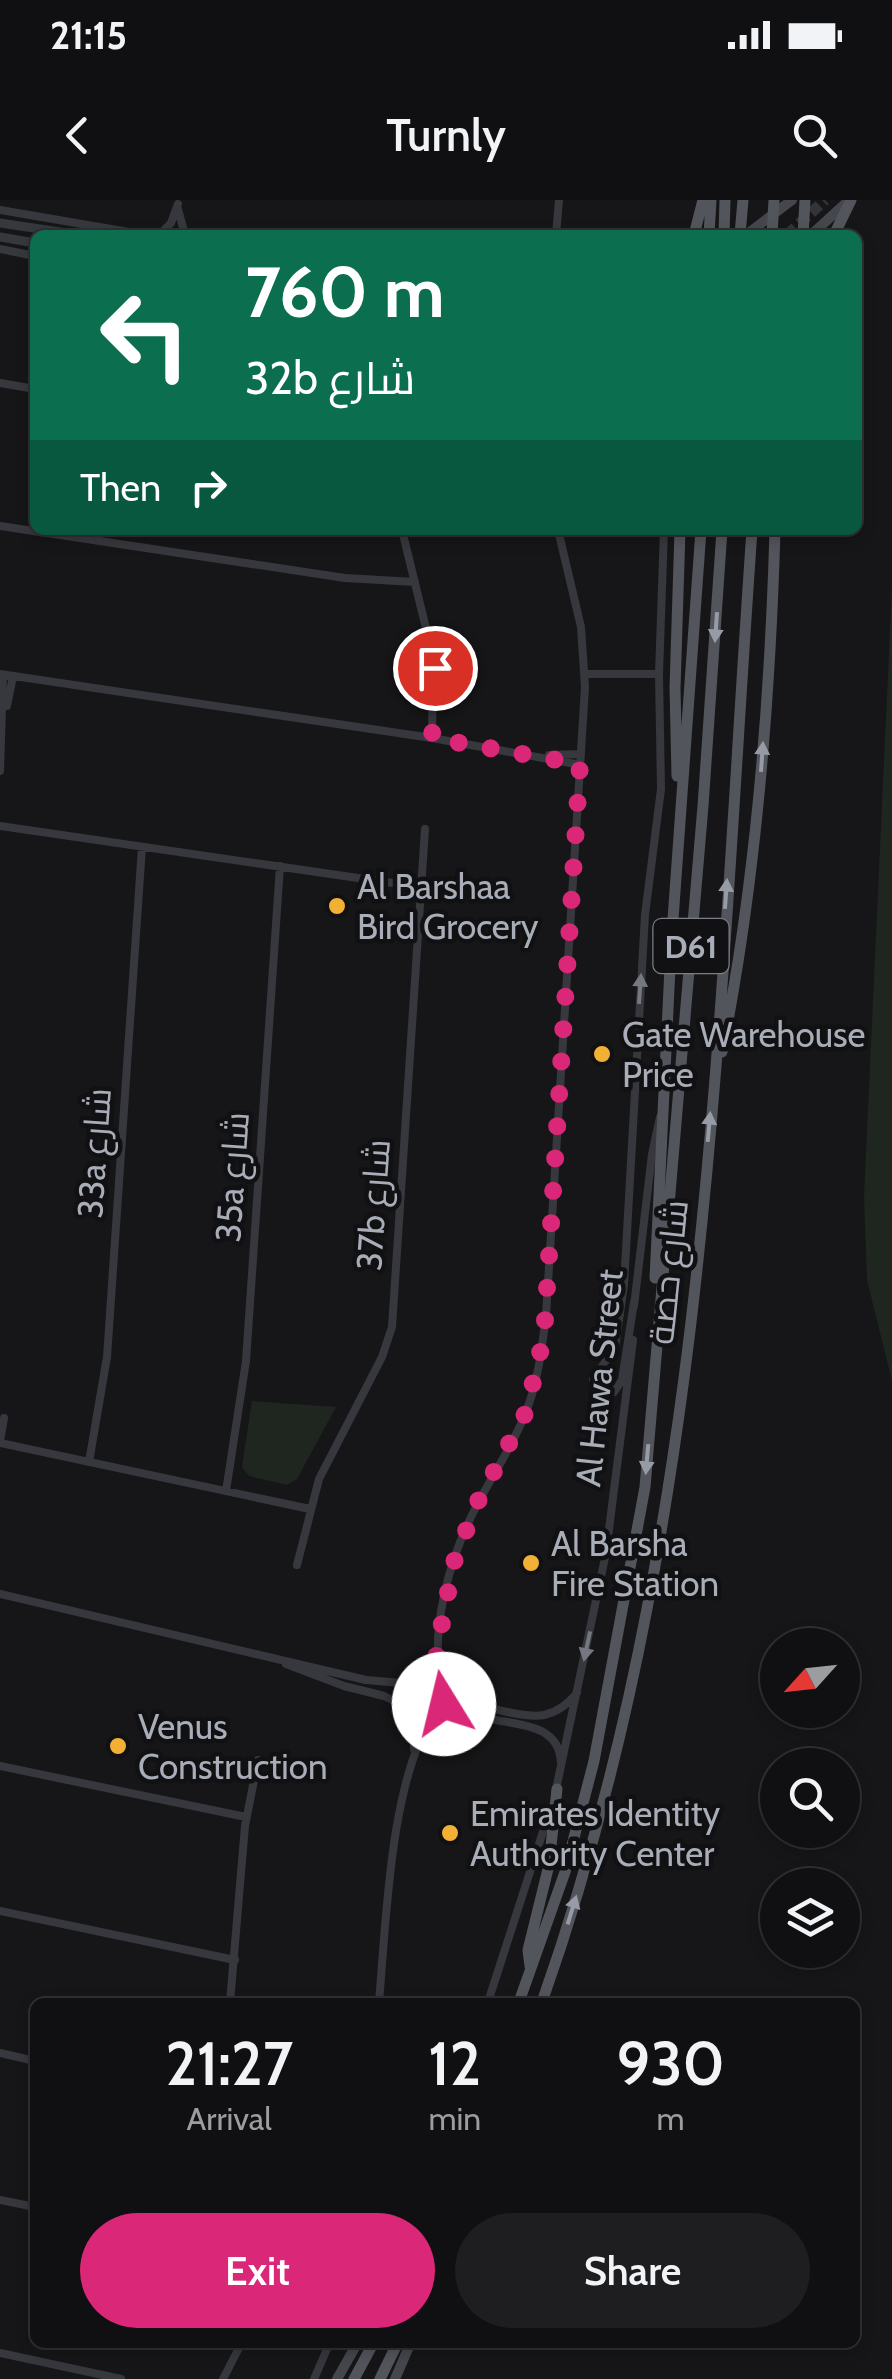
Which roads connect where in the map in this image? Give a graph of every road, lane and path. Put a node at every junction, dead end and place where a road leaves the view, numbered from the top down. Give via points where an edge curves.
1 (558, 200) edge
2 (704, 200) edge
3 (711, 200) edge
4 (725, 200) edge
5 (743, 200) edge
6 (774, 200) edge
7 (792, 200) edge
8 (806, 200) edge
9 (850, 200) edge
10 (178, 202) edge
11 (0, 210) edge
12 (0, 223) edge
13 (47, 230) edge
14 (117, 230) edge
15 (164, 230) edge
16 (183, 230) edge
17 (556, 230) edge
18 (695, 230) edge
19 (709, 230) edge
20 (724, 230) edge
21 (743, 230) edge
22 (750, 230) edge
23 (772, 230) edge
24 (804, 230) edge
25 (817, 230) edge
26 (836, 230) edge
27 (0, 237) edge
28 (30, 242) edge
29 (0, 249) edge
30 (30, 255) edge
31 (0, 383) edge
32 (30, 387) edge
33 (0, 526) edge
34 (30, 531) edge
35 (60, 535) edge
36 (403, 535) edge
37 (559, 535) edge
38 (664, 535) edge
39 (680, 535) edge
40 (701, 535) edge
41 (722, 535) edge
42 (752, 535) edge
43 (775, 535) edge
44 (782, 535) edge
45 (416, 582) junction
46 (773, 593) junction
47 (586, 674) junction
48 (659, 674) junction
49 (6, 675) edge
50 (432, 738) junction
51 (581, 754) junction
52 (544, 756) junction
53 (580, 764) junction
54 (0, 771) edge
55 (680, 811) junction
56 (0, 826) edge
57 (425, 829) dead end
58 (142, 847) junction
59 (280, 866) junction
60 (420, 887) junction
61 (712, 1096) junction
62 (665, 1106) junction
63 (634, 1302) junction
64 (655, 1362) junction
65 (4, 1418) dead end
66 (0, 1442) edge
67 (90, 1462) junction
68 (226, 1490) junction
69 (310, 1509) junction
70 (297, 1565) dead end
71 (0, 1594) edge
72 (437, 1647) junction
73 (268, 1657) junction
74 (414, 1683) junction
75 (441, 1686) junction
76 (577, 1693) junction
77 (412, 1710) junction
78 (435, 1715) junction
79 (414, 1754) junction
80 (258, 1760) dead end
81 (0, 1766) edge
82 (558, 1783) junction
83 (246, 1817) junction
84 (0, 1911) edge
85 (235, 1960) junction
86 (530, 1970) junction
87 (230, 1998) edge
88 (380, 1998) edge
89 (489, 1998) edge
90 (520, 1998) edge
91 (543, 1998) edge
92 (0, 2053) edge
93 (30, 2059) edge
94 (0, 2200) edge
95 (30, 2206) edge
96 (239, 2348) edge
97 (327, 2348) edge
98 (355, 2348) edge
99 (371, 2348) edge
100 (395, 2348) edge
101 (408, 2348) edge
102 (0, 2353) edge
103 (101, 2377) edge
104 (121, 2379) edge
105 (223, 2379) edge
106 (314, 2379) edge
107 (337, 2379) edge
108 (354, 2379) edge
109 (380, 2379) edge
110 (394, 2379) edge

1 - 17 street
2 - 18 main road
3 - 19 main road
4 - 20 main road
5 - 21 main road
6 - 23 main road, bridge
7 - 22 main road
8 - 24 main road
9 - 25 main road
9 - 26 main road
10 - 15 street
10 - 16 street
11 - 14 street
12 - 13 street
27 - 28 street
29 - 30 street
31 - 32 street
33 - 34 street
35 - 45 street via 345,578
36 - 45 street
37 - 47 street
38 - 48 street
39 - 55 main road
40 - 55 main road, D61
41 -> 64 main road, شارع حصة / D61
61 -> 42 main road, شارع حصة / D61
43 - 46 main road
44 - 46 main road
45 - 50 street via 434,656
61 -> 46 main road via 758,814
47 - 48 street
47 - 51 street
63 -> 48 street, شارع حصة via 622,1380 603,1394 593,1379 614,1348 625,1263 645,915 659,815
49 - 50 street
49 - 54 street
50 - 52 street
51 - 52 street
51 - 53 street
52 - 53 street
53 - 72 street via 542,1347 526,1412 461,1538
55 - 62 main road, شارع حصة / D61
56 - 58 street
57 - 60 street, 37b شارع
58 - 59 street
58 - 67 street, 33a شارع via 107,1357
59 - 60 street
59 - 68 street, 35a شارع via 246,1361
60 - 69 street, 37b شارع via 392,1327
91 -> 61 main road, شارع حصة / D61 via 600,1816 650,1604 688,1361
62 - 63 street, Al Hawa Street via 652,1154
62 - 64 main road, شارع حصة / D61
63 -> 76 street, Al Hawa Street via 606,1553
64 -> 86 main road, شارع حصة / D61 via 645,1487 606,1706 564,1872
65 - 66 street
66 - 67 street
67 - 68 street
68 - 69 street
69 - 70 street, 37b شارع
71 - 73 street
72 - 74 street
72 - 75 street
73 - 74 street via 378,1682
73 - 77 street
74 - 75 street via 425,1679
74 - 77 street via 407,1699
75 - 76 street via 466,1700 535,1716 560,1709
75 - 78 street via 445,1700
76 - 82 street, Al Hawa Street
77 - 78 street
77 - 79 street
78 - 79 street
78 - 82 street via 463,1713 535,1727 560,1753
79 - 88 street via 393,1856
80 - 83 street
81 - 83 street
82 - 86 main road
82 - 89 street, Al Hawa Street
83 - 85 street
84 - 85 street
85 - 87 street
86 - 90 main road, شارع حصة / D61
92 - 93 street
94 - 95 street
96 - 105 street
97 - 106 street
98 - 107 main road
99 - 108 main road
100 - 109 main road
101 - 110 main road
102 - 103 street
103 - 104 street

